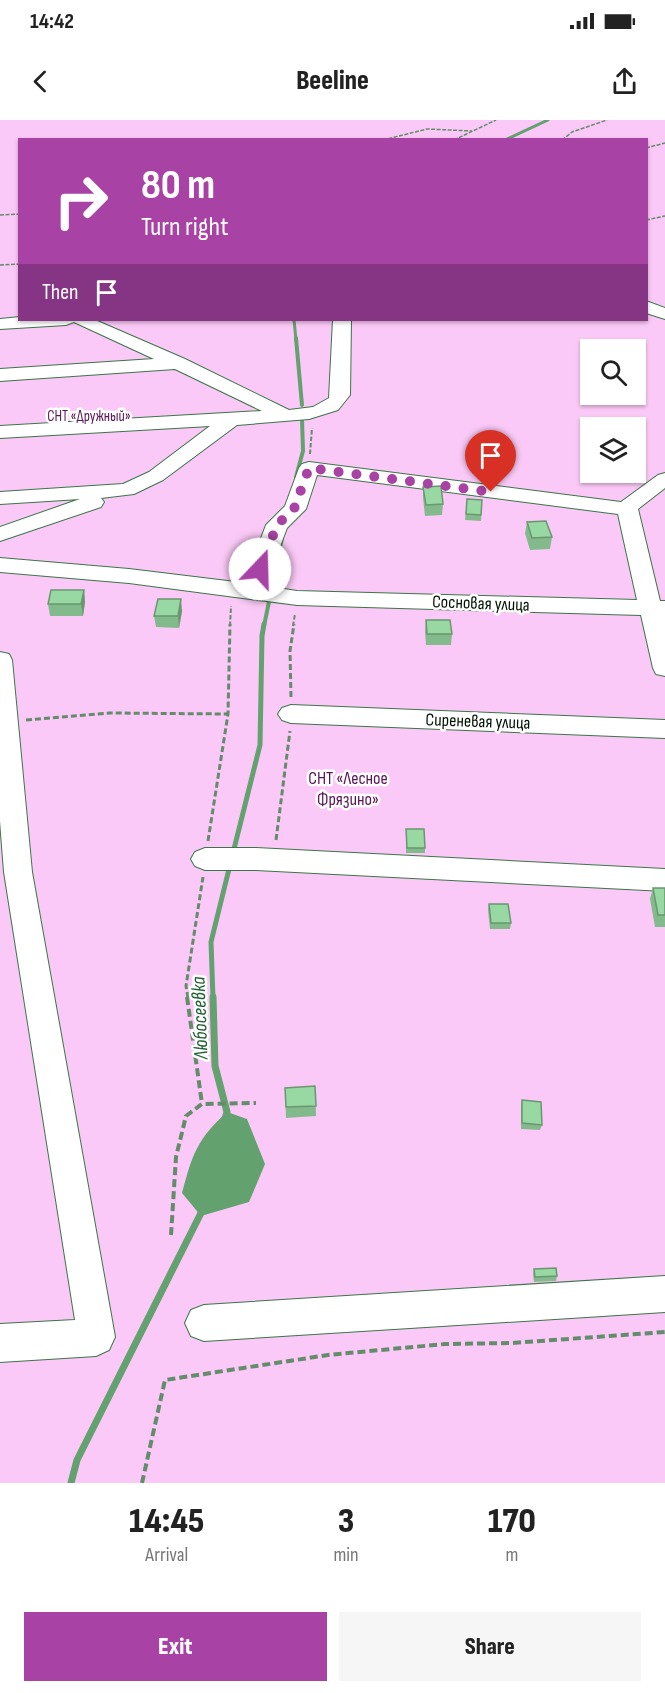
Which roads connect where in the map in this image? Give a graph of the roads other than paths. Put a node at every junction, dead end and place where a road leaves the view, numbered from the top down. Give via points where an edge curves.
1 (648, 307) edge
2 (665, 314) edge
3 (50, 321) edge
4 (83, 321) edge
5 (342, 321) edge
6 (0, 324) edge
7 (178, 363) junction
8 (0, 375) edge
9 (286, 416) junction
10 (233, 418) junction
11 (0, 432) edge
12 (665, 479) edge
13 (127, 490) junction
14 (0, 498) edge
15 (665, 503) edge
16 (629, 506) junction
17 (0, 534) edge
18 (0, 565) edge
19 (252, 591) junction
20 (658, 608) edge
21 (0, 660) edge
22 (665, 668) edge
23 (291, 714) dead end
24 (665, 729) edge
25 (206, 859) dead end
26 (665, 880) edge
27 (665, 1294) edge
28 (204, 1323) dead end
29 (0, 1342) edge

1 - 2 street
3 - 6 street
4 - 7 street
5 - 9 street via 337,402 330,408
7 - 8 street
7 - 9 street
9 - 10 street
10 - 11 street
10 - 13 street via 156,476
12 - 16 street
13 - 14 street
13 - 17 street
15 - 16 street
16 - 19 street via 309,468 294,509 277,525
16 - 20 street
18 - 19 street, Сосновая улица
19 - 20 street, Сосновая улица via 297,598
20 - 22 street
21 - 29 street via 18,872 96,1337
23 - 24 street, Сиреневая улица
25 - 26 street
27 - 28 street

